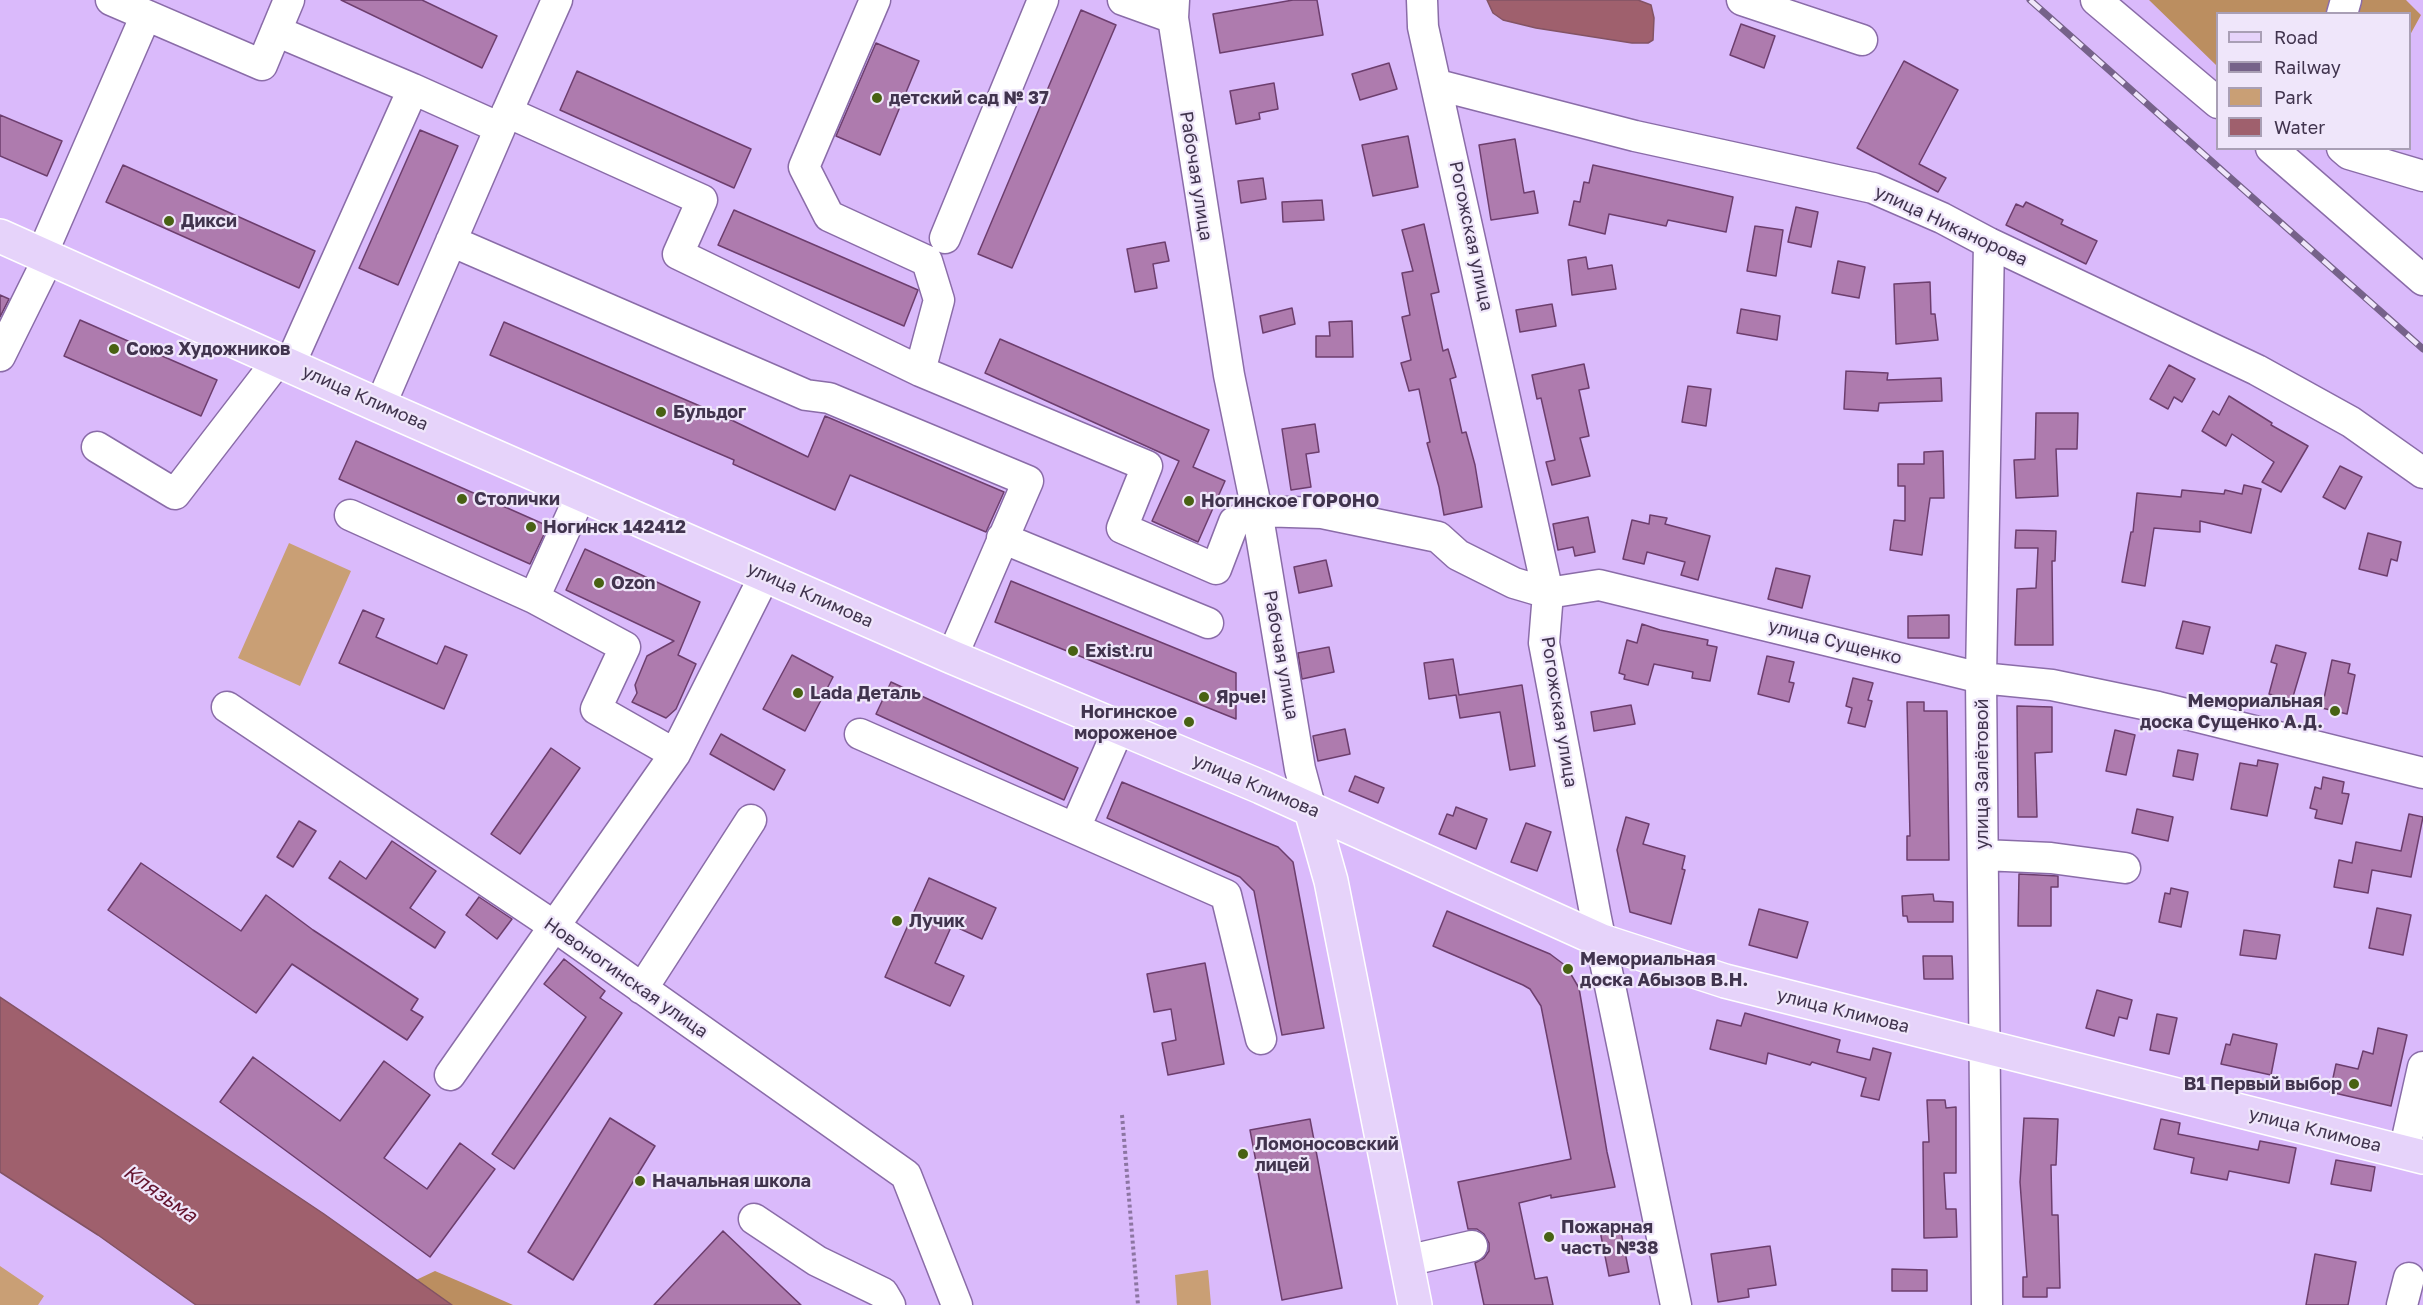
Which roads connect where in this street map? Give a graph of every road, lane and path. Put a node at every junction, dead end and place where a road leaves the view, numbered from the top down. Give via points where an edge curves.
1 (111, 0) edge
2 (289, 0) edge
3 (557, 0) edge
4 (1043, 0) edge
5 (1124, 0) edge
6 (1422, 0) edge
7 (1742, 0) edge
8 (869, 2) edge
9 (2101, 2) edge
10 (1173, 9) edge
11 (146, 15) junction
12 (276, 31) junction
13 (1862, 40) dead end
14 (1438, 85) junction
15 (413, 89) junction
16 (2216, 102) edge
17 (503, 120) junction
18 (2274, 150) edge
19 (2344, 150) edge
20 (2423, 177) edge
21 (0, 236) edge
22 (945, 238) dead end
23 (451, 241) junction
24 (1989, 243) junction
25 (45, 255) junction
26 (2423, 280) edge
27 (0, 356) edge
28 (285, 362) junction
29 (920, 371) junction
30 (380, 406) junction
31 (98, 447) dead end
32 (2423, 473) edge
33 (581, 494) junction
34 (1257, 511) junction
35 (350, 515) dead end
36 (1002, 538) junction
37 (765, 575) junction
38 (1548, 593) junction
39 (534, 598) junction
40 (1208, 623) dead end
41 (952, 657) junction
42 (1981, 678) junction
43 (227, 707) dead end
44 (1119, 728) junction
45 (860, 734) dead end
46 (675, 754) junction
47 (2423, 773) edge
48 (1311, 810) junction
49 (751, 820) dead end
50 (1075, 828) junction
51 (1983, 855) junction
52 (2125, 868) dead end
53 (554, 926) junction
54 (1602, 941) junction
55 (642, 988) junction
56 (1261, 1039) dead end
57 (1984, 1047) junction
58 (2423, 1067) edge
59 (450, 1075) dead end
60 (1122, 1115) dead end
61 (2413, 1155) edge
62 (754, 1219) dead end
63 (1472, 1246) dead end
64 (1406, 1261) junction
65 (890, 1305) edge
66 (957, 1305) edge
67 (1138, 1305) edge
68 (1414, 1305) edge
69 (1676, 1305) edge
70 (1987, 1305) edge

1 - 11 street
2 - 12 street
3 - 17 street
4 - 22 street
5 - 10 street
6 - 14 street, Рогожская улица via 1423,27
7 - 13 street
8 - 29 street via 804,167 829,216 927,261 939,300
9 - 16 street
10 - 34 street, Рабочая улица via 1227,364
11 - 12 street via 262,65
11 - 25 street
12 - 15 street
14 - 24 street, улица Никанорова via 1635,136 1873,188
14 - 38 street, Рогожская улица
15 - 17 street
15 - 28 street
17 - 23 street
17 - 29 street via 702,200 678,254
18 - 26 street
19 - 20 street
21 - 25 main road, улица Климова
23 - 30 street
23 - 36 street via 806,394 829,398 1028,481
24 - 32 street, улица Никанорова via 2284,384 2351,422
24 - 42 street, улица Залётовой
25 - 27 street
25 - 28 main road, улица Климова
28 - 30 main road, улица Климова
28 - 31 street via 174,494
29 - 34 street via 1147,466 1122,528 1216,569 1234,522
30 - 33 main road, улица Климова
33 - 37 main road, улица Климова
33 - 39 street
34 - 38 street, улица Сущенко via 1322,513 1438,537 1458,555 1514,583
34 - 48 street, Рабочая улица via 1300,769
35 - 39 street
36 - 40 street
36 - 41 street
37 - 41 main road, улица Климова
37 - 46 street
38 - 42 street, улица Сущенко via 1599,585
38 - 54 street, Рогожская улица via 1544,643
39 - 46 street via 625,647 596,709
41 - 44 main road, улица Климова
42 - 47 street, улица Сущенко via 2052,685 2158,707
42 - 51 street, улица Залётовой
43 - 53 street, Новоногинская улица
44 - 48 main road, улица Климова
44 - 50 street
45 - 50 street
46 - 53 street
48 - 54 main road, улица Климова
48 - 64 main road, Рабочая улица via 1331,881
49 - 55 street
50 - 56 street via 1226,895
51 - 52 street via 2051,858
51 - 57 street, улица Залётовой
53 - 55 street, Новоногинская улица
53 - 59 street
54 - 57 main road, улица Климова via 1725,981
54 - 69 street, Рогожская улица
55 - 66 street, Новоногинская улица via 906,1175
57 - 61 main road, улица Климова
57 - 70 street, улица Залётовой
58 - 61 street
60 - 67 path
62 - 65 street via 817,1262 883,1293
63 - 64 street
64 - 68 main road, Рабочая улица

